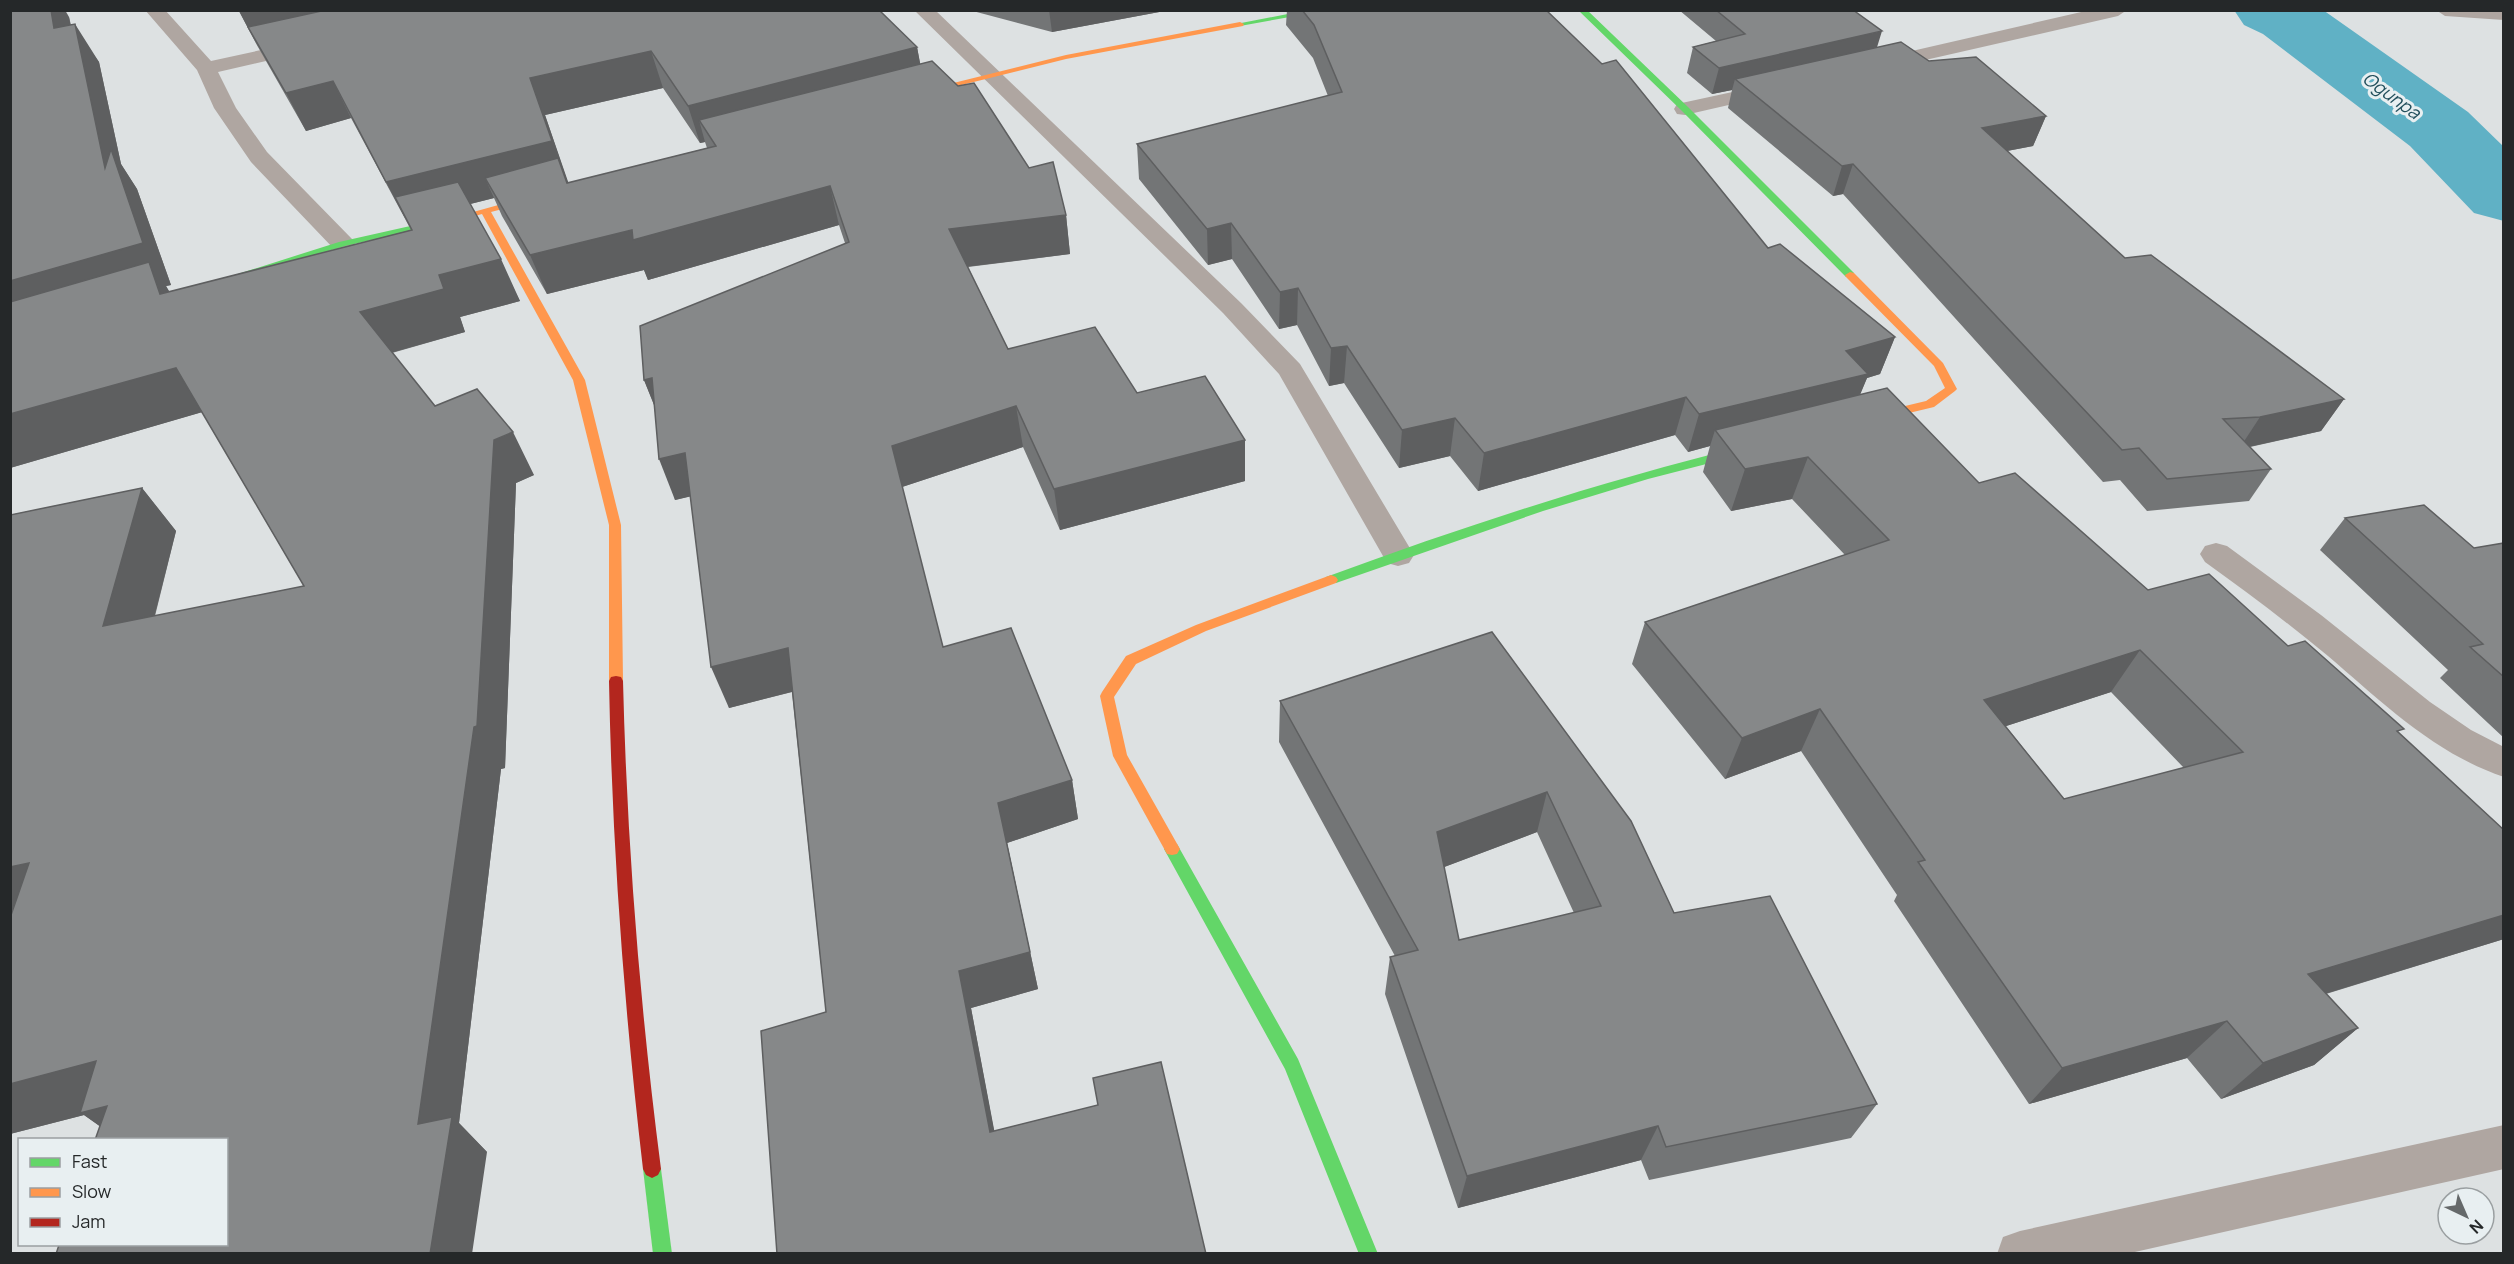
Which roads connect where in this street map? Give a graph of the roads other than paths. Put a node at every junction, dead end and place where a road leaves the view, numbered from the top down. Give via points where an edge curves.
1 (154, 10) edge
2 (923, 10) edge
3 (1325, 10) edge
4 (1582, 10) edge
5 (2118, 10) edge
6 (2445, 10) edge
7 (2504, 14) edge
8 (321, 43) edge
9 (206, 68) junction
10 (1858, 69) edge
11 (987, 74) junction
12 (1789, 85) edge
13 (895, 99) edge
14 (1685, 109) junction
15 (553, 192) edge
16 (486, 212) junction
17 (343, 244) junction
18 (217, 282) edge
19 (1852, 423) edge
20 (1762, 445) edge
21 (2216, 554) dead end
22 (1398, 555) junction
23 (2504, 763) edge
24 (2504, 1147) edge
25 (663, 1254) edge
26 (1369, 1254) edge
27 (2020, 1254) edge

1 - 9 street
2 - 11 street
3 - 11 street via 1214,27
4 - 14 street
5 - 10 street
6 - 7 street
8 - 9 street
9 - 17 street via 225,108 259,157
11 - 13 street
11 - 22 street via 1232,308 1290,370
12 - 14 street
14 - 19 street via 1939,364 1951,389 1930,404
15 - 16 street
16 - 17 street
16 - 25 street via 579,380 615,525 617,772 638,1059
17 - 18 street
20 - 22 street via 1673,467
21 - 23 street via 2293,610 2434,726 2478,753
22 - 26 street via 1201,628 1131,660 1107,696 1120,756 1292,1065
24 - 27 street

